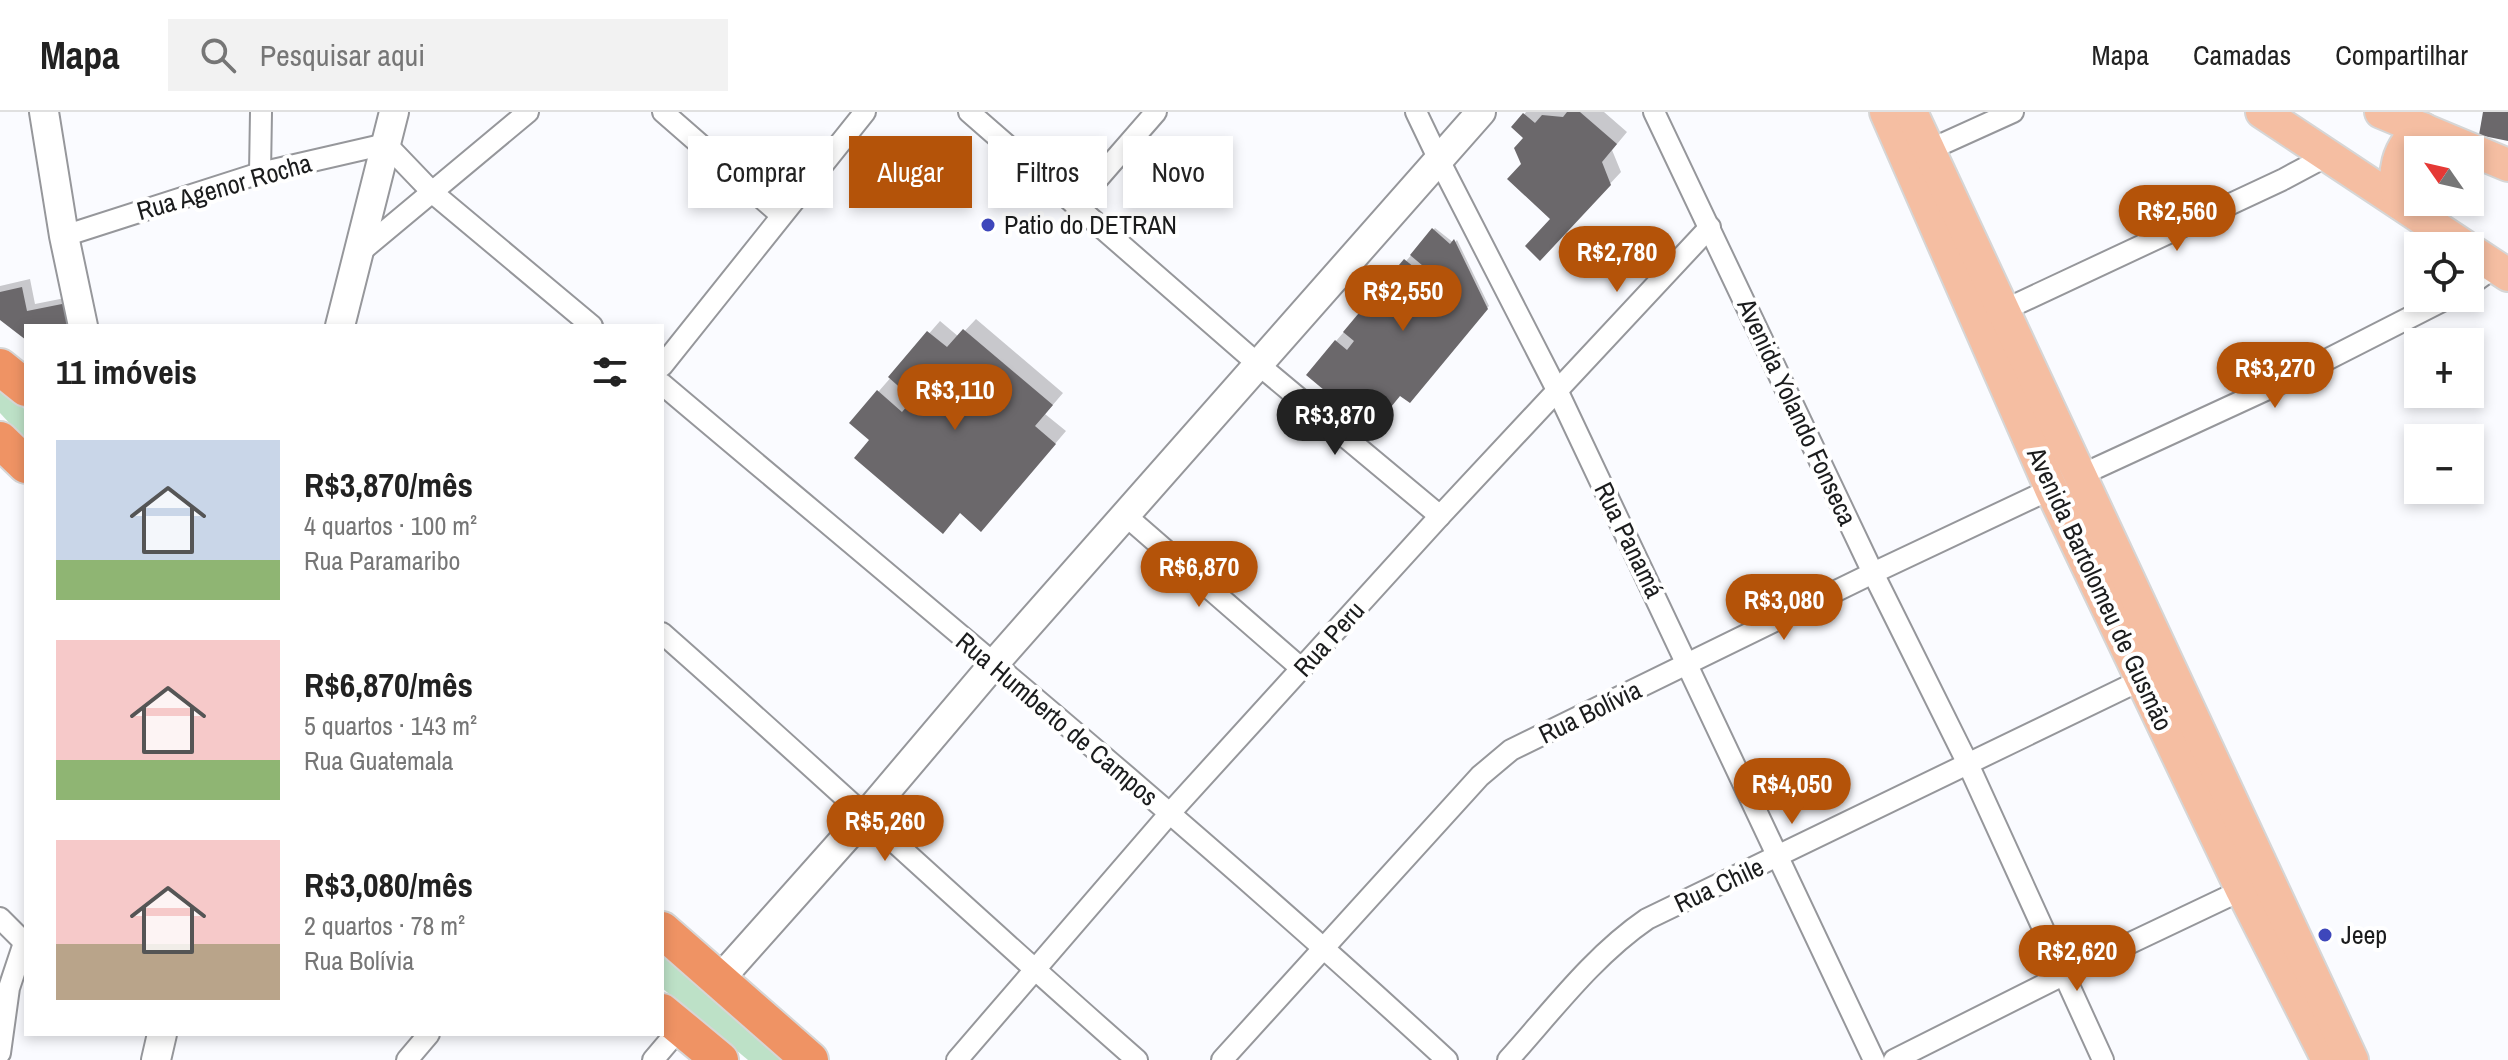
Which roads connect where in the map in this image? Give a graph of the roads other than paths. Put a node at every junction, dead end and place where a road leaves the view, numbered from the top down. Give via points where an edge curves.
1 (44, 112) edge
2 (261, 112) edge
3 (394, 112) edge
4 (528, 112) edge
5 (663, 112) edge
6 (865, 112) edge
7 (969, 112) edge
8 (1156, 112) edge
9 (1416, 112) edge
10 (1481, 112) edge
11 (1654, 112) edge
12 (1886, 112) edge
13 (1911, 112) edge
14 (2013, 112) edge
15 (2262, 112) edge
16 (2381, 112) edge
17 (2423, 129) junction
18 (996, 136) edge
19 (386, 144) junction
20 (1929, 150) junction
21 (2329, 155) junction
22 (1439, 160) junction
23 (2508, 165) edge
24 (1107, 168) edge
25 (260, 173) junction
26 (433, 193) junction
27 (2400, 203) junction
28 (1078, 208) edge
29 (781, 215) junction
30 (1710, 227) junction
31 (2443, 232) edge
32 (64, 236) junction
33 (359, 253) junction
34 (2004, 310) junction
35 (2420, 312) edge
36 (83, 324) edge
37 (341, 324) edge
38 (590, 324) edge
39 (664, 363) edge
40 (1259, 365) junction
41 (0, 367) edge
42 (24, 386) edge
43 (664, 386) edge
44 (1557, 390) junction
45 (0, 440) edge
46 (24, 463) edge
47 (2065, 483) junction
48 (1125, 515) junction
49 (1440, 516) junction
50 (1873, 573) junction
51 (664, 635) edge
52 (1688, 664) junction
53 (993, 665) junction
54 (1302, 669) junction
55 (2141, 680) junction
56 (1968, 764) junction
57 (1170, 813) junction
58 (866, 815) junction
59 (1777, 857) junction
60 (2242, 890) junction
61 (0, 918) edge
62 (664, 932) edge
63 (24, 942) edge
64 (24, 946) edge
65 (1325, 948) junction
66 (1035, 971) junction
67 (2063, 975) junction
68 (719, 980) junction
69 (671, 1020) edge
70 (146, 1036) edge
71 (162, 1036) edge
72 (427, 1036) edge
73 (664, 1036) edge
74 (0, 1053) edge
75 (147, 1060) edge
76 (156, 1060) edge
77 (407, 1060) edge
78 (653, 1060) edge
79 (720, 1060) edge
80 (810, 1060) edge
81 (957, 1060) edge
82 (1137, 1060) edge
83 (1222, 1060) edge
84 (1447, 1060) edge
85 (1508, 1060) edge
86 (1874, 1060) edge
87 (1894, 1060) edge
88 (2103, 1060) edge
89 (2328, 1060) edge
90 (2352, 1060) edge

1 - 32 street
2 - 25 street
3 - 19 street
4 - 26 street
5 - 29 street
6 - 29 street
7 - 18 street
8 - 24 street
9 - 22 street, Rua Panamá
10 - 22 street
11 - 30 street, Avenida Yolando Fonseca
12 - 47 main road, Avenida Bartolomeu de Gusmão
13 - 20 main road, Avenida Bartolomeu de Gusmão
14 - 20 street
15 - 21 main road
16 - 17 main road
17 - 23 main road
17 - 27 main road via 2408,142 2397,166
19 - 25 street, Rua Agenor Rocha
19 - 26 street
19 - 33 street
20 - 34 main road, Avenida Bartolomeu de Gusmão
21 - 27 main road
21 - 34 street
22 - 40 street
22 - 44 street, Rua Panamá
25 - 32 street, Rua Agenor Rocha
26 - 33 street
26 - 38 street
27 - 31 main road
28 - 40 street
29 - 39 street
30 - 44 street, Rua Peru
30 - 50 street, Avenida Yolando Fonseca
32 - 36 street
33 - 37 street
34 - 47 main road, Avenida Bartolomeu de Gusmão
35 - 47 street, Rua Bolívia
40 - 48 street
40 - 49 street
41 - 42 highway
43 - 53 street, Rua Humberto de Campos
44 - 49 street, Rua Peru
44 - 52 street, Rua Panamá
45 - 46 highway
47 - 50 street, Rua Bolívia
47 - 55 main road, Avenida Bartolomeu de Gusmão
47 - 90 main road, Avenida Bartolomeu de Gusmão
48 - 53 street
48 - 54 street
49 - 54 street, Rua Peru
50 - 52 street, Rua Bolívia
50 - 56 street, Avenida Yolando Fonseca
51 - 58 street
52 - 59 street, Rua Panamá
52 - 65 street, Rua Bolívia via 1496,761
53 - 57 street, Rua Humberto de Campos
53 - 58 street
54 - 57 street, Rua Peru
55 - 56 street, Rua Chile
55 - 60 main road, Avenida Bartolomeu de Gusmão
56 - 59 street, Rua Chile
56 - 67 street, Avenida Yolando Fonseca
57 - 65 street, Rua Humberto de Campos
57 - 66 street, Rua Peru
58 - 66 street
58 - 68 street
59 - 85 street, Rua Chile via 1623,935
59 - 86 street, Rua Panamá
60 - 67 street
60 - 89 main road, Avenida Bartolomeu de Gusmão
61 - 63 street
62 - 68 highway
64 - 74 street via 9,988
65 - 83 street, Rua Bolívia
65 - 84 street, Rua Humberto de Campos
66 - 81 street, Rua Peru
66 - 82 street
67 - 87 street
67 - 88 street, Avenida Yolando Fonseca
68 - 80 highway
69 - 79 highway
70 - 75 street
71 - 76 street
72 - 77 street
73 - 78 street

